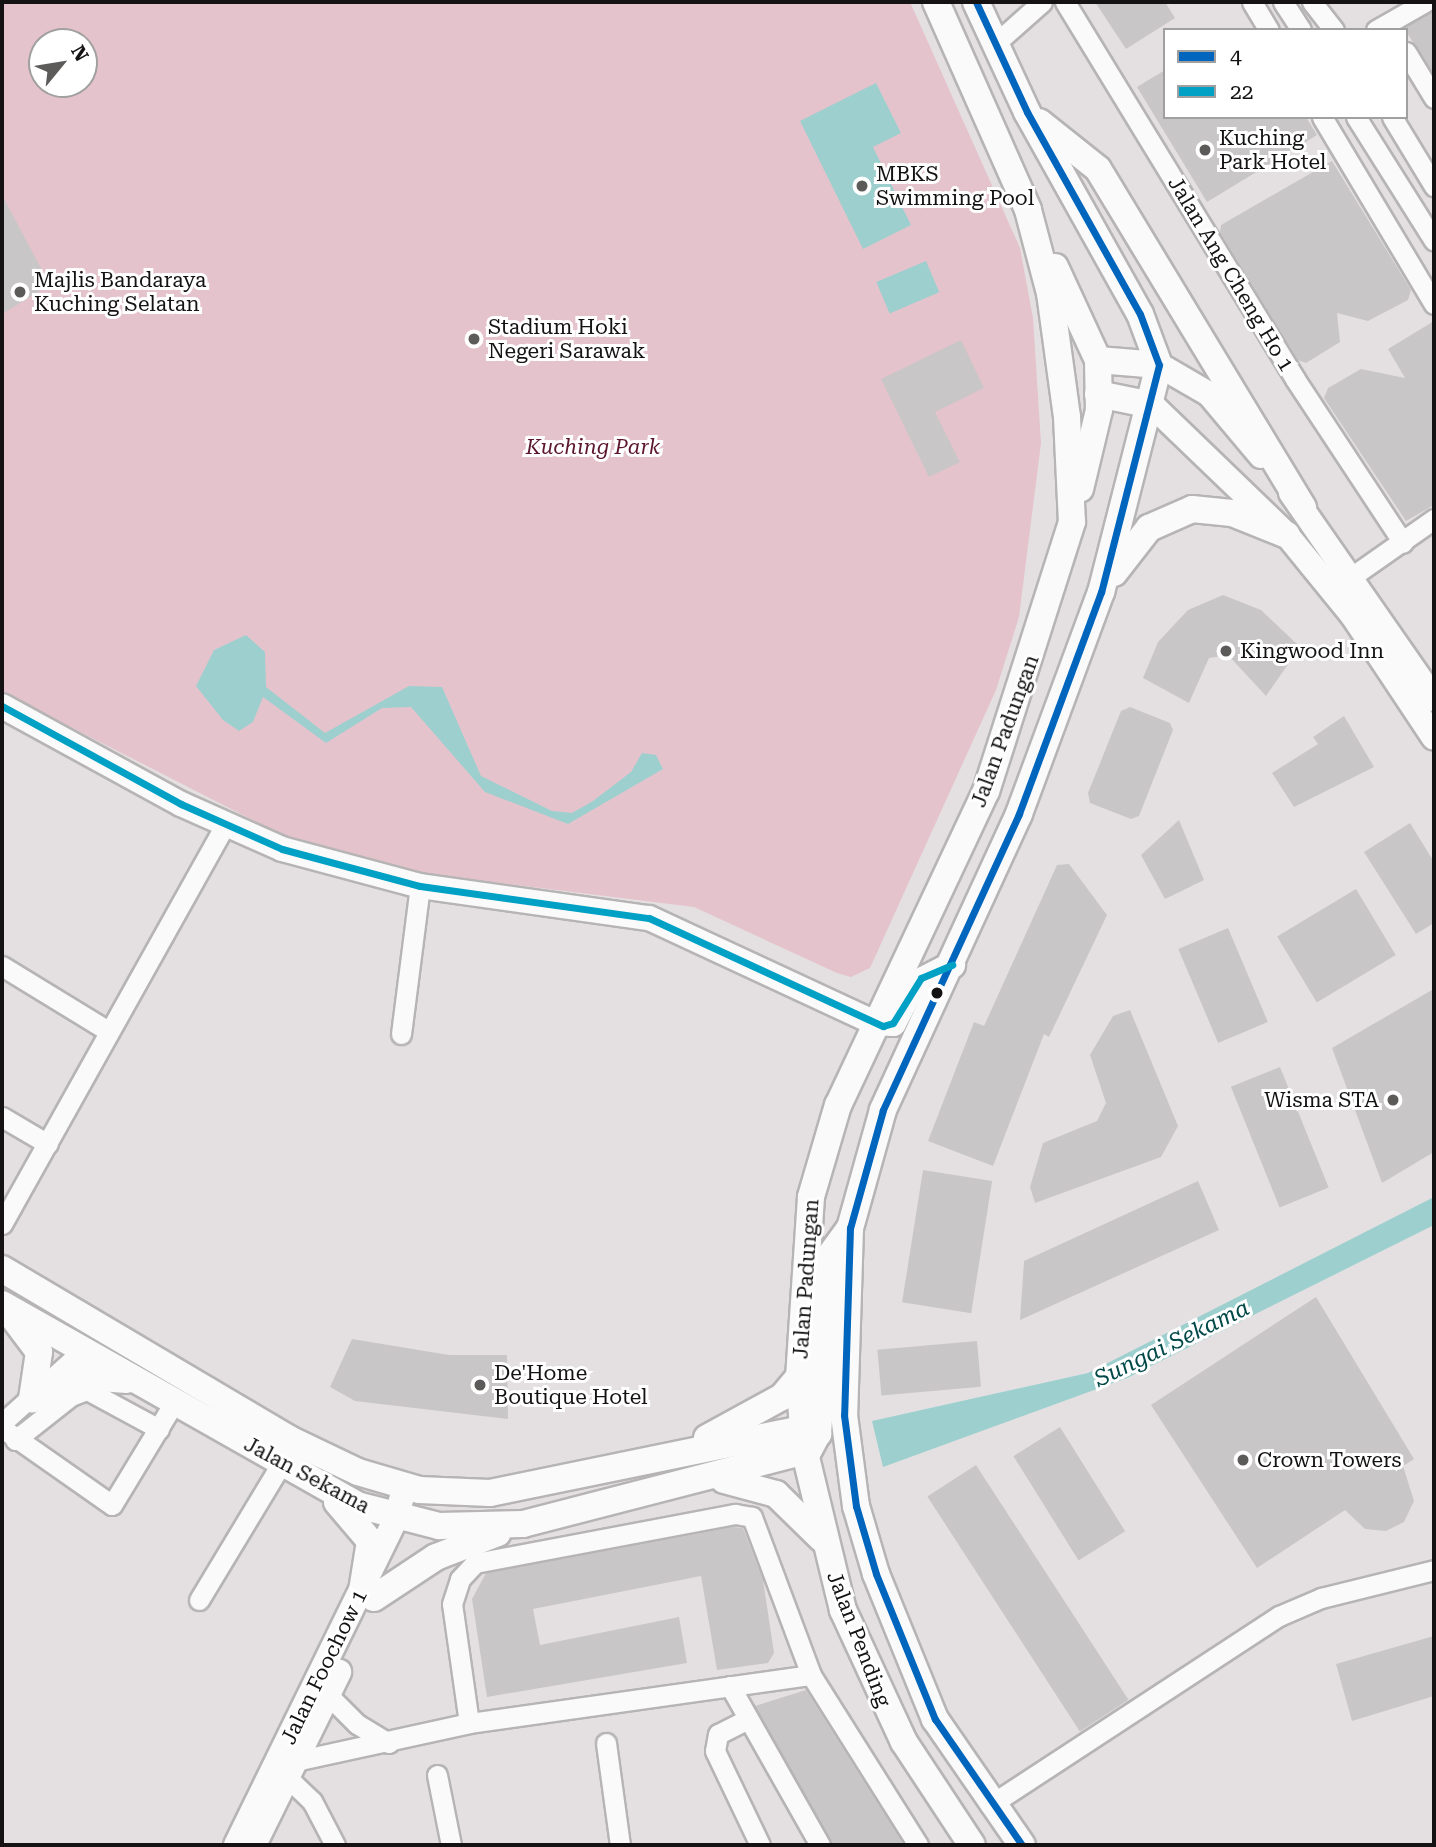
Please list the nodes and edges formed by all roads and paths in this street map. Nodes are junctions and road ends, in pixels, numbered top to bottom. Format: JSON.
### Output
{"nodes":[{"id":1,"x":936,"y":2,"type":"edge"},
{"id":2,"x":976,"y":2,"type":"edge"},
{"id":3,"x":1042,"y":2,"type":"edge"},
{"id":4,"x":1065,"y":2,"type":"edge"},
{"id":5,"x":1252,"y":2,"type":"edge"},
{"id":6,"x":1283,"y":2,"type":"edge"},
{"id":7,"x":1312,"y":2,"type":"edge"},
{"id":8,"x":1425,"y":2,"type":"edge"},
{"id":9,"x":1386,"y":27,"type":"edge"},
{"id":10,"x":1268,"y":28,"type":"edge"},
{"id":11,"x":1300,"y":28,"type":"edge"},
{"id":12,"x":1332,"y":28,"type":"edge"},
{"id":13,"x":997,"y":42,"type":"junction"},
{"id":14,"x":1408,"y":55,"type":"edge"},
{"id":15,"x":1434,"y":98,"type":"edge"},
{"id":16,"x":1027,"y":112,"type":"junction"},
{"id":17,"x":1323,"y":119,"type":"edge"},
{"id":18,"x":1357,"y":119,"type":"edge"},
{"id":19,"x":1393,"y":119,"type":"edge"},
{"id":20,"x":1434,"y":186,"type":"edge"},
{"id":21,"x":1028,"y":210,"type":"junction"},
{"id":22,"x":1434,"y":241,"type":"edge"},
{"id":23,"x":1434,"y":303,"type":"edge"},
{"id":24,"x":1098,"y":360,"type":"junction"},
{"id":25,"x":1159,"y":365,"type":"junction"},
{"id":26,"x":1098,"y":394,"type":"junction"},
{"id":27,"x":1152,"y":405,"type":"junction"},
{"id":28,"x":1303,"y":508,"type":"junction"},
{"id":29,"x":1434,"y":519,"type":"edge"},
{"id":30,"x":1072,"y":522,"type":"junction"},
{"id":31,"x":1287,"y":535,"type":"junction"},
{"id":32,"x":1403,"y":543,"type":"junction"},
{"id":33,"x":1354,"y":575,"type":"junction"},
{"id":34,"x":1101,"y":592,"type":"junction"},
{"id":35,"x":1434,"y":699,"type":"edge"},
{"id":36,"x":2,"y":706,"type":"edge"},
{"id":37,"x":1434,"y":738,"type":"edge"},
{"id":38,"x":225,"y":825,"type":"junction"},
{"id":39,"x":420,"y":886,"type":"junction"},
{"id":40,"x":952,"y":965,"type":"junction"},
{"id":41,"x":2,"y":966,"type":"edge"},
{"id":42,"x":873,"y":1022,"type":"junction"},
{"id":43,"x":105,"y":1029,"type":"junction"},
{"id":44,"x":401,"y":1034,"type":"dead end"},
{"id":45,"x":2,"y":1117,"type":"edge"},
{"id":46,"x":48,"y":1144,"type":"junction"},
{"id":47,"x":2,"y":1224,"type":"edge"},
{"id":48,"x":850,"y":1228,"type":"junction"},
{"id":49,"x":8,"y":1273,"type":"edge"},
{"id":50,"x":2,"y":1306,"type":"edge"},
{"id":51,"x":82,"y":1351,"type":"junction"},
{"id":52,"x":799,"y":1377,"type":"junction"},
{"id":53,"x":141,"y":1382,"type":"junction"},
{"id":54,"x":32,"y":1399,"type":"junction"},
{"id":55,"x":175,"y":1401,"type":"junction"},
{"id":56,"x":2,"y":1423,"type":"edge"},
{"id":57,"x":159,"y":1429,"type":"junction"},
{"id":58,"x":8,"y":1434,"type":"edge"},
{"id":59,"x":808,"y":1439,"type":"junction"},
{"id":60,"x":845,"y":1443,"type":"joint"},
{"id":61,"x":677,"y":1453,"type":"junction"},
{"id":62,"x":281,"y":1464,"type":"junction"},
{"id":63,"x":703,"y":1479,"type":"junction"},
{"id":64,"x":315,"y":1482,"type":"junction"},
{"id":65,"x":412,"y":1488,"type":"junction"},
{"id":66,"x":853,"y":1491,"type":"junction"},
{"id":67,"x":403,"y":1520,"type":"junction"},
{"id":68,"x":523,"y":1524,"type":"junction"},
{"id":69,"x":823,"y":1541,"type":"junction"},
{"id":70,"x":1434,"y":1570,"type":"edge"},
{"id":71,"x":368,"y":1594,"type":"junction"},
{"id":72,"x":199,"y":1600,"type":"dead end"},
{"id":73,"x":811,"y":1675,"type":"junction"},
{"id":74,"x":730,"y":1686,"type":"junction"},
{"id":75,"x":328,"y":1695,"type":"junction"},
{"id":76,"x":746,"y":1720,"type":"junction"},
{"id":77,"x":469,"y":1723,"type":"junction"},
{"id":78,"x":389,"y":1743,"type":"junction"},
{"id":79,"x":606,"y":1743,"type":"dead end"},
{"id":80,"x":295,"y":1771,"type":"junction"},
{"id":81,"x":437,"y":1775,"type":"dead end"},
{"id":82,"x":990,"y":1805,"type":"junction"},
{"id":83,"x":916,"y":1844,"type":"edge"},
{"id":84,"x":236,"y":1845,"type":"edge"},
{"id":85,"x":254,"y":1845,"type":"edge"},
{"id":86,"x":335,"y":1845,"type":"edge"},
{"id":87,"x":450,"y":1845,"type":"edge"},
{"id":88,"x":620,"y":1845,"type":"edge"},
{"id":89,"x":760,"y":1845,"type":"edge"},
{"id":90,"x":820,"y":1845,"type":"edge"},
{"id":91,"x":972,"y":1845,"type":"edge"},
{"id":92,"x":1022,"y":1845,"type":"edge"}],
"edges":[{"from":1,"to":21,"type":"main road","name":"Jalan Padungan"},
{"from":2,"to":13,"type":"main road"},
{"from":3,"to":13,"type":"street"},
{"from":4,"to":32,"type":"street","name":"Jalan Ang Cheng Ho 1"},
{"from":5,"to":10,"type":"street"},
{"from":6,"to":11,"type":"street"},
{"from":7,"to":12,"type":"street"},
{"from":8,"to":9,"type":"street"},
{"from":13,"to":16,"type":"main road"},
{"from":14,"to":15,"type":"street"},
{"from":16,"to":25,"type":"main road"},
{"from":16,"to":28,"type":"main road"},
{"from":17,"to":23,"type":"street"},
{"from":18,"to":22,"type":"street"},
{"from":19,"to":20,"type":"street"},
{"from":21,"to":24,"type":"main road"},
{"from":21,"to":30,"type":"main road","name":"Jalan Padungan"},
{"from":24,"to":25,"type":"main road"},
{"from":24,"to":26,"type":"main road"},
{"from":25,"to":27,"type":"main road","name":"Jalan Padungan"},
{"from":25,"to":28,"type":"street"},
{"from":26,"to":27,"type":"main road"},
{"from":26,"to":30,"type":"main road"},
{"from":27,"to":31,"type":"street"},
{"from":27,"to":34,"type":"main road","name":"Jalan Padungan"},
{"from":28,"to":33,"type":"street"},
{"from":29,"to":32,"type":"street"},
{"from":30,"to":42,"type":"main road","name":"Jalan Padungan"},
{"from":31,"to":34,"type":"main road"},
{"from":31,"to":37,"type":"street"},
{"from":32,"to":33,"type":"street"},
{"from":33,"to":35,"type":"street"},
{"from":34,"to":40,"type":"main road","name":"Jalan Padungan"},
{"from":36,"to":38,"type":"street"},
{"from":38,"to":39,"type":"street"},
{"from":38,"to":43,"type":"street"},
{"from":39,"to":42,"type":"street"},
{"from":39,"to":44,"type":"street"},
{"from":40,"to":42,"type":"main road"},
{"from":40,"to":48,"type":"main road","name":"Jalan Padungan"},
{"from":41,"to":43,"type":"street"},
{"from":42,"to":52,"type":"main road","name":"Jalan Padungan"},
{"from":43,"to":46,"type":"street"},
{"from":45,"to":46,"type":"street"},
{"from":46,"to":47,"type":"street"},
{"from":48,"to":59,"type":"main road"},
{"from":48,"to":60,"type":"main road","name":"Jalan Padungan"},
{"from":49,"to":51,"type":"main road"},
{"from":49,"to":65,"type":"main road","name":"Jalan Sekama"},
{"from":50,"to":51,"type":"main road","name":"Jalan Sekama"},
{"from":50,"to":54,"type":"main road"},
{"from":51,"to":53,"type":"main road","name":"Jalan Sekama"},
{"from":51,"to":54,"type":"street"},
{"from":52,"to":59,"type":"main road","name":"Jalan Padungan"},
{"from":52,"to":61,"type":"main road"},
{"from":53,"to":54,"type":"main road"},
{"from":53,"to":55,"type":"main road","name":"Jalan Sekama"},
{"from":54,"to":56,"type":"street"},
{"from":55,"to":57,"type":"street"},
{"from":55,"to":62,"type":"main road","name":"Jalan Sekama"},
{"from":57,"to":58,"type":"street"},
{"from":57,"to":58,"type":"street"},
{"from":59,"to":61,"type":"main road","name":"Jalan Sekama"},
{"from":59,"to":63,"type":"main road","name":"Jalan Sekama"},
{"from":59,"to":66,"type":"main road"},
{"from":59,"to":69,"type":"main road","name":"Jalan Pending"},
{"from":60,"to":66,"type":"main road","name":"Jalan Pending"},
{"from":61,"to":65,"type":"main road","name":"Jalan Sekama"},
{"from":62,"to":64,"type":"main road","name":"Jalan Sekama"},
{"from":62,"to":72,"type":"street"},
{"from":63,"to":68,"type":"main road","name":"Jalan Sekama"},
{"from":63,"to":69,"type":"main road"},
{"from":64,"to":67,"type":"main road","name":"Jalan Sekama"},
{"from":64,"to":71,"type":"main road"},
{"from":65,"to":67,"type":"street","name":"Jalan Foochow 1"},
{"from":66,"to":82,"type":"main road","name":"Jalan Pending"},
{"from":67,"to":68,"type":"main road","name":"Jalan Sekama"},
{"from":67,"to":71,"type":"street","name":"Jalan Foochow 1"},
{"from":68,"to":71,"type":"main road"},
{"from":69,"to":91,"type":"main road","name":"Jalan Pending"},
{"from":70,"to":82,"type":"street"},
{"from":71,"to":75,"type":"street","name":"Jalan Foochow 1"},
{"from":71,"to":84,"type":"street","name":"Jalan Foochow 1"},
{"from":73,"to":74,"type":"street"},
{"from":73,"to":77,"type":"street"},
{"from":73,"to":83,"type":"street"},
{"from":74,"to":76,"type":"street"},
{"from":74,"to":77,"type":"street"},
{"from":75,"to":78,"type":"street"},
{"from":75,"to":80,"type":"street","name":"Jalan Foochow 1"},
{"from":76,"to":89,"type":"street"},
{"from":76,"to":90,"type":"street"},
{"from":77,"to":78,"type":"street"},
{"from":78,"to":80,"type":"street"},
{"from":79,"to":88,"type":"street"},
{"from":80,"to":85,"type":"street","name":"Jalan Foochow 1"},
{"from":80,"to":86,"type":"street"},
{"from":81,"to":87,"type":"street"},
{"from":82,"to":92,"type":"main road","name":"Jalan Pending"}]}
